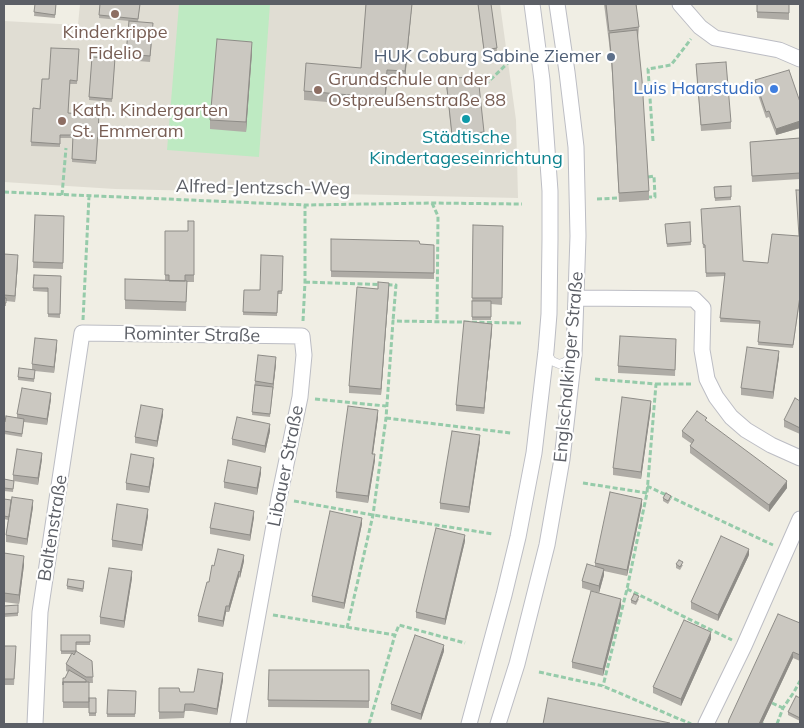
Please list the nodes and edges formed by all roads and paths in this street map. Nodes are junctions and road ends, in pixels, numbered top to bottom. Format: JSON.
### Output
{"nodes":[{"id":1,"x":532,"y":4,"type":"edge"},
{"id":2,"x":557,"y":4,"type":"edge"},
{"id":3,"x":680,"y":4,"type":"edge"},
{"id":4,"x":700,"y":27,"type":"junction"},
{"id":5,"x":515,"y":56,"type":"dead end"},
{"id":6,"x":800,"y":59,"type":"edge"},
{"id":7,"x":485,"y":85,"type":"dead end"},
{"id":8,"x":653,"y":141,"type":"dead end"},
{"id":9,"x":66,"y":148,"type":"dead end"},
{"id":10,"x":648,"y":177,"type":"edge"},
{"id":11,"x":4,"y":192,"type":"edge"},
{"id":12,"x":62,"y":195,"type":"junction"},
{"id":13,"x":89,"y":196,"type":"junction"},
{"id":14,"x":649,"y":197,"type":"edge"},
{"id":15,"x":597,"y":198,"type":"dead end"},
{"id":16,"x":618,"y":198,"type":"edge"},
{"id":17,"x":432,"y":203,"type":"junction"},
{"id":18,"x":522,"y":204,"type":"dead end"},
{"id":19,"x":305,"y":205,"type":"junction"},
{"id":20,"x":305,"y":282,"type":"junction"},
{"id":21,"x":577,"y":298,"type":"junction"},
{"id":22,"x":393,"y":321,"type":"junction"},
{"id":23,"x":437,"y":321,"type":"junction"},
{"id":24,"x":521,"y":323,"type":"dead end"},
{"id":25,"x":82,"y":333,"type":"junction"},
{"id":26,"x":302,"y":336,"type":"junction"},
{"id":27,"x":546,"y":351,"type":"junction"},
{"id":28,"x":574,"y":355,"type":"junction"},
{"id":29,"x":595,"y":379,"type":"dead end"},
{"id":30,"x":707,"y":379,"type":"junction"},
{"id":31,"x":656,"y":384,"type":"junction"},
{"id":32,"x":300,"y":397,"type":"junction"},
{"id":33,"x":386,"y":406,"type":"junction"},
{"id":34,"x":386,"y":418,"type":"junction"},
{"id":35,"x":511,"y":433,"type":"dead end"},
{"id":36,"x":800,"y":458,"type":"edge"},
{"id":37,"x":583,"y":483,"type":"dead end"},
{"id":38,"x":647,"y":486,"type":"junction"},
{"id":39,"x":647,"y":493,"type":"junction"},
{"id":40,"x":279,"y":498,"type":"junction"},
{"id":41,"x":373,"y":515,"type":"junction"},
{"id":42,"x":800,"y":519,"type":"edge"},
{"id":43,"x":493,"y":534,"type":"dead end"},
{"id":44,"x":786,"y":552,"type":"junction"},
{"id":45,"x":626,"y":589,"type":"junction"},
{"id":46,"x":258,"y":613,"type":"junction"},
{"id":47,"x":347,"y":628,"type":"junction"},
{"id":48,"x":395,"y":635,"type":"junction"},
{"id":49,"x":465,"y":643,"type":"dead end"},
{"id":50,"x":744,"y":646,"type":"junction"},
{"id":51,"x":539,"y":672,"type":"dead end"},
{"id":52,"x":800,"y":680,"type":"edge"},
{"id":53,"x":603,"y":686,"type":"junction"},
{"id":54,"x":772,"y":703,"type":"edge"},
{"id":55,"x":783,"y":708,"type":"junction"},
{"id":56,"x":35,"y":724,"type":"edge"},
{"id":57,"x":238,"y":724,"type":"edge"},
{"id":58,"x":369,"y":724,"type":"edge"},
{"id":59,"x":469,"y":724,"type":"edge"},
{"id":60,"x":498,"y":724,"type":"edge"},
{"id":61,"x":692,"y":724,"type":"edge"},
{"id":62,"x":706,"y":724,"type":"edge"},
{"id":63,"x":777,"y":724,"type":"edge"}],
"edges":[{"from":1,"to":27,"type":"street","name":"Englschalkinger Straße"},
{"from":2,"to":21,"type":"street","name":"Englschalkinger Straße"},
{"from":3,"to":4,"type":"street"},
{"from":4,"to":6,"type":"street"},
{"from":4,"to":8,"type":"path"},
{"from":5,"to":7,"type":"path"},
{"from":9,"to":12,"type":"path"},
{"from":10,"to":14,"type":"path"},
{"from":11,"to":12,"type":"path","name":"Alfred-Jentzsch-Weg"},
{"from":12,"to":13,"type":"path","name":"Alfred-Jentzsch-Weg"},
{"from":13,"to":19,"type":"path","name":"Alfred-Jentzsch-Weg"},
{"from":13,"to":25,"type":"path"},
{"from":15,"to":16,"type":"path"},
{"from":17,"to":18,"type":"path","name":"Alfred-Jentzsch-Weg"},
{"from":17,"to":19,"type":"path","name":"Alfred-Jentzsch-Weg"},
{"from":17,"to":23,"type":"path"},
{"from":19,"to":20,"type":"path"},
{"from":20,"to":22,"type":"path"},
{"from":20,"to":26,"type":"path"},
{"from":21,"to":28,"type":"street","name":"Englschalkinger Straße"},
{"from":21,"to":30,"type":"street"},
{"from":22,"to":23,"type":"path"},
{"from":22,"to":33,"type":"path"},
{"from":23,"to":24,"type":"path"},
{"from":25,"to":26,"type":"street","name":"Rominter Straße"},
{"from":25,"to":56,"type":"street","name":"Baltenstraße"},
{"from":26,"to":32,"type":"street","name":"Libauer Straße"},
{"from":27,"to":28,"type":"lane"},
{"from":27,"to":59,"type":"street","name":"Englschalkinger Straße"},
{"from":28,"to":60,"type":"street","name":"Englschalkinger Straße"},
{"from":29,"to":31,"type":"path"},
{"from":30,"to":31,"type":"path"},
{"from":30,"to":36,"type":"street"},
{"from":31,"to":38,"type":"path"},
{"from":32,"to":33,"type":"path"},
{"from":32,"to":40,"type":"street","name":"Libauer Straße"},
{"from":33,"to":34,"type":"path"},
{"from":34,"to":35,"type":"path"},
{"from":34,"to":41,"type":"path"},
{"from":37,"to":39,"type":"path"},
{"from":38,"to":39,"type":"path"},
{"from":38,"to":44,"type":"path"},
{"from":39,"to":45,"type":"path"},
{"from":40,"to":41,"type":"path"},
{"from":40,"to":46,"type":"street","name":"Libauer Straße"},
{"from":41,"to":43,"type":"path"},
{"from":41,"to":47,"type":"path"},
{"from":42,"to":44,"type":"street"},
{"from":44,"to":50,"type":"street"},
{"from":45,"to":50,"type":"path"},
{"from":45,"to":53,"type":"path"},
{"from":46,"to":47,"type":"path"},
{"from":46,"to":57,"type":"street","name":"Libauer Straße"},
{"from":47,"to":48,"type":"path"},
{"from":48,"to":49,"type":"path"},
{"from":48,"to":58,"type":"path"},
{"from":50,"to":62,"type":"street"},
{"from":51,"to":53,"type":"path"},
{"from":52,"to":55,"type":"path"},
{"from":53,"to":61,"type":"path"},
{"from":54,"to":55,"type":"path"},
{"from":55,"to":63,"type":"path"}]}
